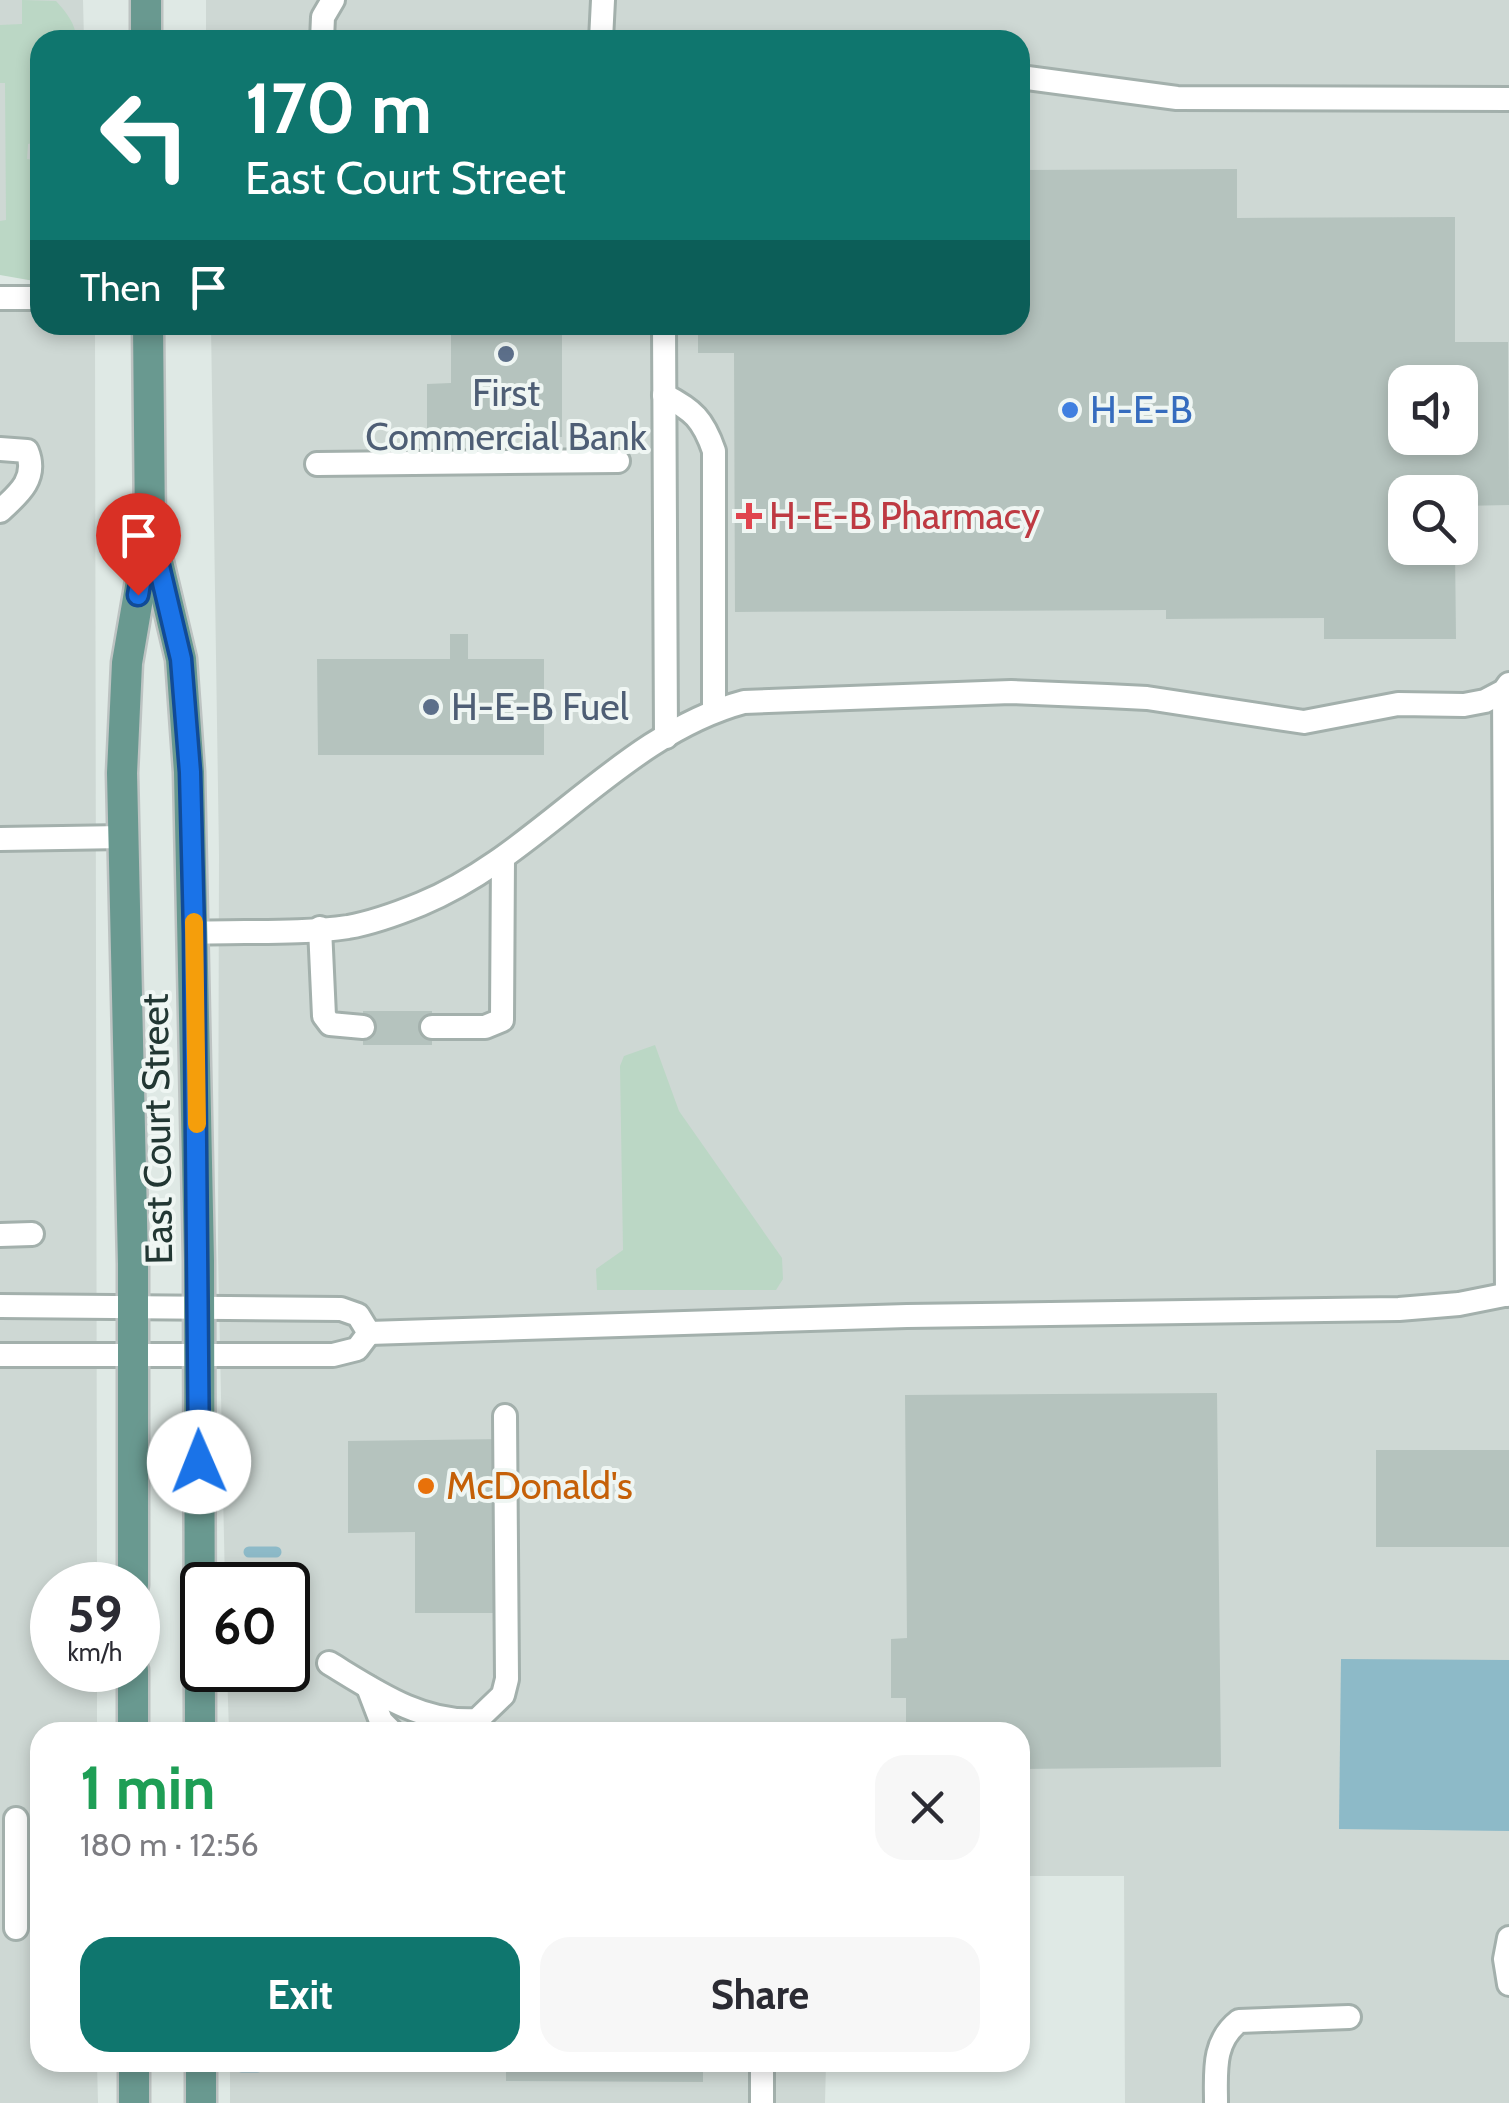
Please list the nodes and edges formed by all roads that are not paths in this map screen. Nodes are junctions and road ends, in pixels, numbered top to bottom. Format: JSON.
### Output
{"nodes":[{"id":1,"x":146,"y":0,"type":"edge"},
{"id":2,"x":332,"y":0,"type":"edge"},
{"id":3,"x":604,"y":0,"type":"edge"},
{"id":4,"x":146,"y":30,"type":"edge"},
{"id":5,"x":323,"y":30,"type":"edge"},
{"id":6,"x":602,"y":30,"type":"edge"},
{"id":7,"x":1030,"y":78,"type":"edge"},
{"id":8,"x":1509,"y":100,"type":"edge"},
{"id":9,"x":0,"y":298,"type":"edge"},
{"id":10,"x":30,"y":298,"type":"edge"},
{"id":11,"x":148,"y":335,"type":"edge"},
{"id":12,"x":664,"y":335,"type":"edge"},
{"id":13,"x":664,"y":395,"type":"junction"},
{"id":14,"x":0,"y":449,"type":"edge"},
{"id":15,"x":618,"y":461,"type":"dead end"},
{"id":16,"x":317,"y":464,"type":"dead end"},
{"id":17,"x":0,"y":512,"type":"edge"},
{"id":18,"x":150,"y":528,"type":"junction"},
{"id":19,"x":1506,"y":688,"type":"edge"},
{"id":20,"x":714,"y":710,"type":"junction"},
{"id":21,"x":666,"y":738,"type":"junction"},
{"id":22,"x":124,"y":837,"type":"junction"},
{"id":23,"x":0,"y":839,"type":"edge"},
{"id":24,"x":504,"y":858,"type":"junction"},
{"id":25,"x":320,"y":928,"type":"junction"},
{"id":26,"x":194,"y":933,"type":"junction"},
{"id":27,"x":432,"y":1026,"type":"dead end"},
{"id":28,"x":363,"y":1027,"type":"dead end"},
{"id":29,"x":0,"y":1234,"type":"edge"},
{"id":30,"x":32,"y":1234,"type":"dead end"},
{"id":31,"x":1508,"y":1294,"type":"edge"},
{"id":32,"x":0,"y":1306,"type":"edge"},
{"id":33,"x":132,"y":1306,"type":"junction"},
{"id":34,"x":198,"y":1306,"type":"junction"},
{"id":35,"x":369,"y":1333,"type":"junction"},
{"id":36,"x":198,"y":1355,"type":"junction"},
{"id":37,"x":0,"y":1356,"type":"edge"},
{"id":38,"x":132,"y":1356,"type":"junction"},
{"id":39,"x":505,"y":1416,"type":"dead end"},
{"id":40,"x":133,"y":1562,"type":"edge"},
{"id":41,"x":329,"y":1664,"type":"dead end"},
{"id":42,"x":368,"y":1687,"type":"junction"},
{"id":43,"x":133,"y":1692,"type":"edge"},
{"id":44,"x":477,"y":1720,"type":"junction"},
{"id":45,"x":133,"y":1722,"type":"edge"},
{"id":46,"x":200,"y":1722,"type":"edge"},
{"id":47,"x":381,"y":1722,"type":"edge"},
{"id":48,"x":474,"y":1722,"type":"edge"},
{"id":49,"x":8,"y":1819,"type":"edge"},
{"id":50,"x":8,"y":1926,"type":"edge"},
{"id":51,"x":1509,"y":1938,"type":"edge"},
{"id":52,"x":1509,"y":1984,"type":"edge"},
{"id":53,"x":1348,"y":2016,"type":"dead end"},
{"id":54,"x":134,"y":2072,"type":"edge"},
{"id":55,"x":201,"y":2072,"type":"edge"},
{"id":56,"x":762,"y":2072,"type":"edge"},
{"id":57,"x":134,"y":2103,"type":"edge"},
{"id":58,"x":201,"y":2103,"type":"edge"},
{"id":59,"x":762,"y":2103,"type":"edge"},
{"id":60,"x":1216,"y":2103,"type":"edge"}],
"edges":[{"from":1,"to":4,"type":"main road"},
{"from":2,"to":5,"type":"lane"},
{"from":3,"to":6,"type":"lane"},
{"from":7,"to":8,"type":"lane"},
{"from":9,"to":10,"type":"lane"},
{"from":11,"to":18,"type":"main road","name":"East Court Street"},
{"from":12,"to":13,"type":"lane"},
{"from":13,"to":20,"type":"lane"},
{"from":13,"to":21,"type":"lane"},
{"from":14,"to":17,"type":"lane"},
{"from":15,"to":16,"type":"lane"},
{"from":18,"to":22,"type":"main road","name":"East Court Street"},
{"from":18,"to":26,"type":"main road","name":"East Court Street"},
{"from":19,"to":20,"type":"lane"},
{"from":19,"to":31,"type":"lane"},
{"from":20,"to":21,"type":"lane"},
{"from":21,"to":24,"type":"lane"},
{"from":22,"to":23,"type":"lane"},
{"from":22,"to":33,"type":"main road","name":"East Court Street"},
{"from":24,"to":25,"type":"lane"},
{"from":24,"to":27,"type":"lane"},
{"from":25,"to":26,"type":"lane"},
{"from":25,"to":28,"type":"lane"},
{"from":26,"to":34,"type":"main road","name":"East Court Street"},
{"from":29,"to":30,"type":"lane"},
{"from":31,"to":35,"type":"lane"},
{"from":32,"to":33,"type":"lane"},
{"from":33,"to":34,"type":"lane"},
{"from":33,"to":38,"type":"main road","name":"East Court Street"},
{"from":34,"to":35,"type":"lane"},
{"from":34,"to":36,"type":"main road","name":"East Court Street"},
{"from":35,"to":36,"type":"lane"},
{"from":36,"to":38,"type":"lane"},
{"from":36,"to":46,"type":"main road","name":"East Court Street"},
{"from":37,"to":38,"type":"lane"},
{"from":38,"to":40,"type":"main road","name":"East Court Street"},
{"from":39,"to":44,"type":"lane"},
{"from":41,"to":42,"type":"lane"},
{"from":42,"to":44,"type":"lane"},
{"from":42,"to":47,"type":"lane"},
{"from":43,"to":45,"type":"main road"},
{"from":44,"to":48,"type":"lane"},
{"from":49,"to":50,"type":"lane"},
{"from":51,"to":52,"type":"lane"},
{"from":53,"to":60,"type":"lane"},
{"from":54,"to":57,"type":"main road"},
{"from":55,"to":58,"type":"main road"},
{"from":56,"to":59,"type":"lane"}]}
